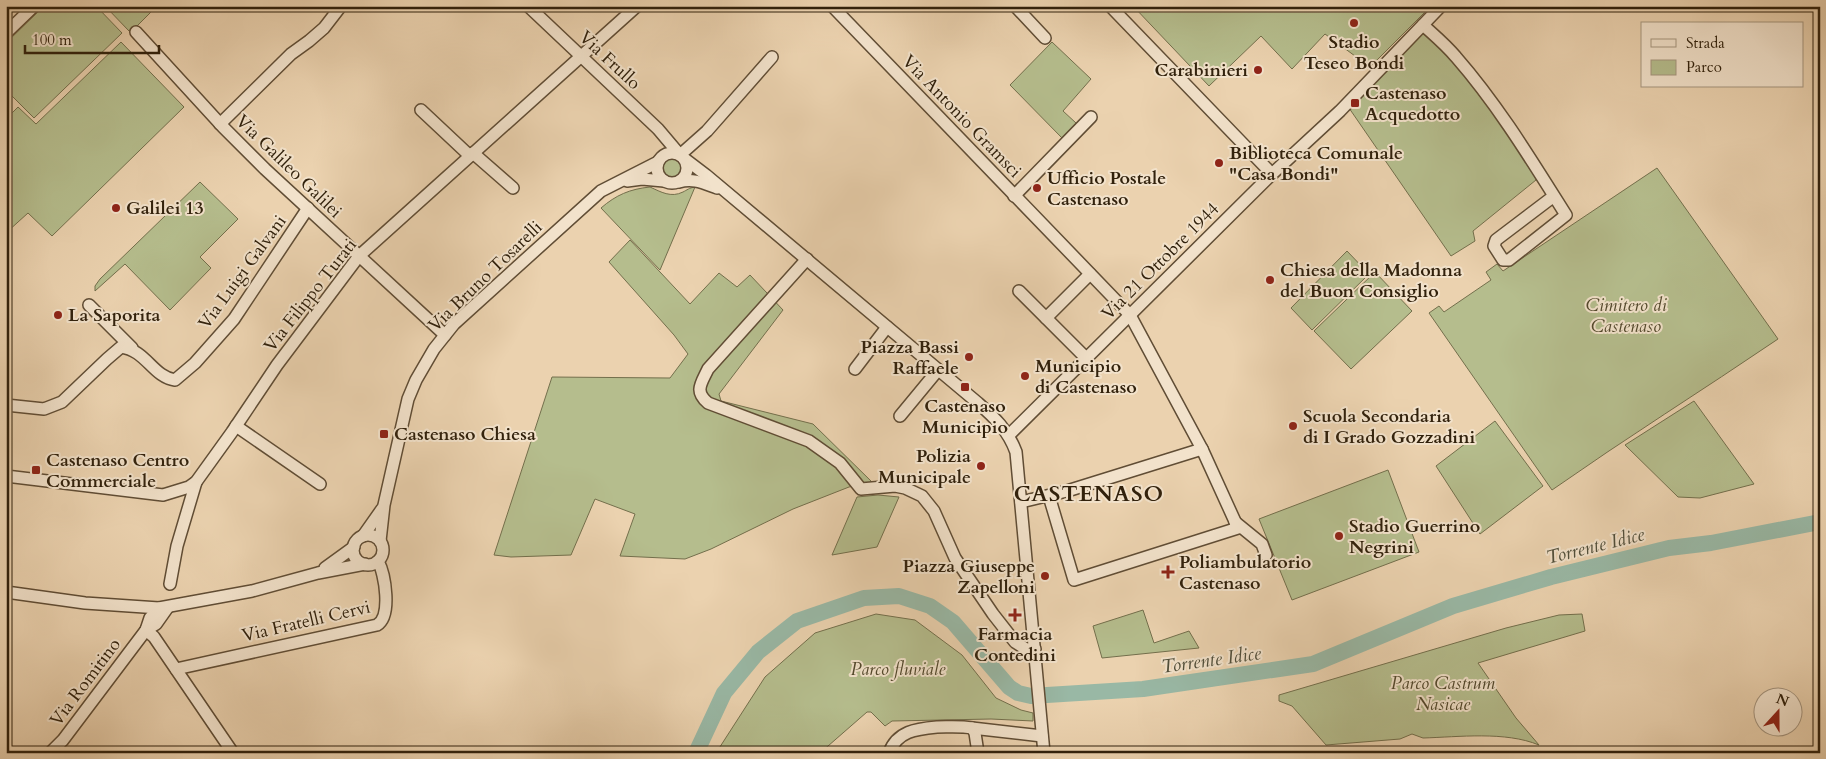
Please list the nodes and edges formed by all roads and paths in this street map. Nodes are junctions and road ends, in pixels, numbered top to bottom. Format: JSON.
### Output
{"nodes":[{"id":1,"x":34,"y":6,"type":"edge"},
{"id":2,"x":341,"y":6,"type":"edge"},
{"id":3,"x":528,"y":6,"type":"edge"},
{"id":4,"x":637,"y":6,"type":"edge"},
{"id":5,"x":832,"y":6,"type":"edge"},
{"id":6,"x":1015,"y":6,"type":"edge"},
{"id":7,"x":1110,"y":6,"type":"edge"},
{"id":8,"x":1441,"y":6,"type":"edge"},
{"id":9,"x":1423,"y":25,"type":"junction"},
{"id":10,"x":136,"y":32,"type":"dead end"},
{"id":11,"x":6,"y":33,"type":"edge"},
{"id":12,"x":1045,"y":38,"type":"dead end"},
{"id":13,"x":581,"y":56,"type":"junction"},
{"id":14,"x":772,"y":57,"type":"dead end"},
{"id":15,"x":421,"y":110,"type":"dead end"},
{"id":16,"x":1090,"y":117,"type":"dead end"},
{"id":17,"x":648,"y":119,"type":"junction"},
{"id":18,"x":220,"y":124,"type":"junction"},
{"id":19,"x":471,"y":155,"type":"junction"},
{"id":20,"x":683,"y":157,"type":"junction"},
{"id":21,"x":660,"y":160,"type":"junction"},
{"id":22,"x":1272,"y":174,"type":"junction"},
{"id":23,"x":664,"y":181,"type":"junction"},
{"id":24,"x":618,"y":182,"type":"junction"},
{"id":25,"x":679,"y":182,"type":"junction"},
{"id":26,"x":513,"y":188,"type":"dead end"},
{"id":27,"x":727,"y":193,"type":"junction"},
{"id":28,"x":1014,"y":196,"type":"junction"},
{"id":29,"x":1554,"y":196,"type":"junction"},
{"id":30,"x":308,"y":208,"type":"junction"},
{"id":31,"x":359,"y":256,"type":"junction"},
{"id":32,"x":807,"y":259,"type":"junction"},
{"id":33,"x":1090,"y":274,"type":"junction"},
{"id":34,"x":1019,"y":291,"type":"dead end"},
{"id":35,"x":89,"y":305,"type":"dead end"},
{"id":36,"x":1130,"y":315,"type":"junction"},
{"id":37,"x":1046,"y":318,"type":"junction"},
{"id":38,"x":887,"y":327,"type":"junction"},
{"id":39,"x":445,"y":334,"type":"junction"},
{"id":40,"x":132,"y":348,"type":"junction"},
{"id":41,"x":1086,"y":358,"type":"junction"},
{"id":42,"x":855,"y":369,"type":"dead end"},
{"id":43,"x":938,"y":370,"type":"junction"},
{"id":44,"x":6,"y":405,"type":"edge"},
{"id":45,"x":900,"y":416,"type":"dead end"},
{"id":46,"x":236,"y":426,"type":"junction"},
{"id":47,"x":1009,"y":435,"type":"junction"},
{"id":48,"x":1202,"y":449,"type":"junction"},
{"id":49,"x":6,"y":476,"type":"edge"},
{"id":50,"x":196,"y":482,"type":"junction"},
{"id":51,"x":320,"y":484,"type":"dead end"},
{"id":52,"x":1049,"y":496,"type":"junction"},
{"id":53,"x":1021,"y":502,"type":"junction"},
{"id":54,"x":384,"y":505,"type":"junction"},
{"id":55,"x":1237,"y":525,"type":"junction"},
{"id":56,"x":363,"y":536,"type":"junction"},
{"id":57,"x":380,"y":541,"type":"junction"},
{"id":58,"x":354,"y":547,"type":"junction"},
{"id":59,"x":1266,"y":555,"type":"dead end"},
{"id":60,"x":378,"y":561,"type":"junction"},
{"id":61,"x":365,"y":564,"type":"junction"},
{"id":62,"x":318,"y":573,"type":"junction"},
{"id":63,"x":170,"y":584,"type":"dead end"},
{"id":64,"x":6,"y":592,"type":"edge"},
{"id":65,"x":132,"y":608,"type":"junction"},
{"id":66,"x":163,"y":608,"type":"junction"},
{"id":67,"x":146,"y":630,"type":"junction"},
{"id":68,"x":1035,"y":644,"type":"junction"},
{"id":69,"x":176,"y":669,"type":"junction"},
{"id":70,"x":972,"y":728,"type":"junction"},
{"id":71,"x":1042,"y":734,"type":"junction"},
{"id":72,"x":50,"y":753,"type":"edge"},
{"id":73,"x":233,"y":753,"type":"edge"},
{"id":74,"x":889,"y":753,"type":"edge"},
{"id":75,"x":978,"y":753,"type":"edge"},
{"id":76,"x":1044,"y":753,"type":"edge"}],
"edges":[{"from":1,"to":11,"type":"street"},
{"from":2,"to":18,"type":"street","name":"Via Galileo Galilei"},
{"from":3,"to":13,"type":"street","name":"Via Frullo"},
{"from":4,"to":13,"type":"street","name":"Via Filippo Turati"},
{"from":5,"to":28,"type":"street","name":"Via Antonio Gramsci"},
{"from":6,"to":12,"type":"street"},
{"from":7,"to":22,"type":"street"},
{"from":8,"to":9,"type":"street","name":"Via 21 Ottobre 1944"},
{"from":9,"to":22,"type":"street","name":"Via 21 Ottobre 1944"},
{"from":9,"to":29,"type":"street"},
{"from":10,"to":18,"type":"street","name":"Via Galileo Galilei"},
{"from":13,"to":17,"type":"street","name":"Via Frullo"},
{"from":13,"to":19,"type":"street","name":"Via Filippo Turati"},
{"from":14,"to":20,"type":"street"},
{"from":15,"to":19,"type":"street"},
{"from":16,"to":28,"type":"street"},
{"from":17,"to":20,"type":"street","name":"Via Frullo"},
{"from":17,"to":21,"type":"street","name":"Via Frullo"},
{"from":18,"to":30,"type":"street","name":"Via Galileo Galilei"},
{"from":19,"to":26,"type":"street"},
{"from":19,"to":31,"type":"street","name":"Via Filippo Turati"},
{"from":20,"to":21,"type":"street"},
{"from":20,"to":25,"type":"street"},
{"from":20,"to":27,"type":"street"},
{"from":21,"to":23,"type":"street"},
{"from":21,"to":24,"type":"street","name":"Via Bruno Tosarelli"},
{"from":22,"to":36,"type":"street","name":"Via 21 Ottobre 1944"},
{"from":23,"to":24,"type":"street","name":"Via Bruno Tosarelli"},
{"from":23,"to":25,"type":"street"},
{"from":24,"to":39,"type":"street","name":"Via Bruno Tosarelli"},
{"from":25,"to":27,"type":"street"},
{"from":27,"to":32,"type":"street"},
{"from":28,"to":33,"type":"street","name":"Via Antonio Gramsci"},
{"from":29,"to":29,"type":"street"},
{"from":30,"to":31,"type":"street","name":"Via Galileo Galilei"},
{"from":30,"to":40,"type":"street","name":"Via Luigi Galvani"},
{"from":31,"to":39,"type":"street","name":"Via Galileo Galilei"},
{"from":31,"to":46,"type":"street","name":"Via Filippo Turati"},
{"from":32,"to":38,"type":"street"},
{"from":32,"to":68,"type":"street"},
{"from":33,"to":36,"type":"street","name":"Via Antonio Gramsci"},
{"from":33,"to":37,"type":"street"},
{"from":34,"to":37,"type":"street"},
{"from":35,"to":40,"type":"street"},
{"from":36,"to":41,"type":"street","name":"Via 21 Ottobre 1944"},
{"from":36,"to":48,"type":"street","name":"Via Antonio Gramsci"},
{"from":37,"to":41,"type":"street"},
{"from":38,"to":42,"type":"street"},
{"from":38,"to":43,"type":"street"},
{"from":39,"to":54,"type":"street","name":"Via Bruno Tosarelli"},
{"from":40,"to":44,"type":"street"},
{"from":41,"to":47,"type":"street","name":"Via 21 Ottobre 1944"},
{"from":43,"to":45,"type":"street"},
{"from":43,"to":47,"type":"street"},
{"from":46,"to":50,"type":"street","name":"Via Filippo Turati"},
{"from":46,"to":51,"type":"street"},
{"from":47,"to":53,"type":"street"},
{"from":48,"to":52,"type":"street"},
{"from":48,"to":55,"type":"street","name":"Via Antonio Gramsci"},
{"from":49,"to":50,"type":"street"},
{"from":50,"to":63,"type":"street","name":"Via Filippo Turati"},
{"from":52,"to":53,"type":"street"},
{"from":52,"to":55,"type":"street"},
{"from":53,"to":68,"type":"street"},
{"from":54,"to":56,"type":"street","name":"Via Bruno Tosarelli"},
{"from":54,"to":57,"type":"street","name":"Via Bruno Tosarelli"},
{"from":55,"to":59,"type":"street"},
{"from":56,"to":57,"type":"street"},
{"from":56,"to":58,"type":"street"},
{"from":57,"to":60,"type":"street"},
{"from":58,"to":61,"type":"street"},
{"from":58,"to":62,"type":"street"},
{"from":60,"to":61,"type":"street"},
{"from":60,"to":69,"type":"street","name":"Via Fratelli Cervi"},
{"from":61,"to":62,"type":"street"},
{"from":62,"to":66,"type":"street"},
{"from":64,"to":65,"type":"street"},
{"from":65,"to":66,"type":"street"},
{"from":65,"to":67,"type":"street"},
{"from":66,"to":67,"type":"street","name":"Via Romitino"},
{"from":67,"to":69,"type":"street"},
{"from":67,"to":72,"type":"street","name":"Via Romitino"},
{"from":68,"to":71,"type":"street"},
{"from":69,"to":73,"type":"street"},
{"from":70,"to":71,"type":"street"},
{"from":70,"to":74,"type":"street"},
{"from":70,"to":75,"type":"street"},
{"from":71,"to":76,"type":"street"}]}
